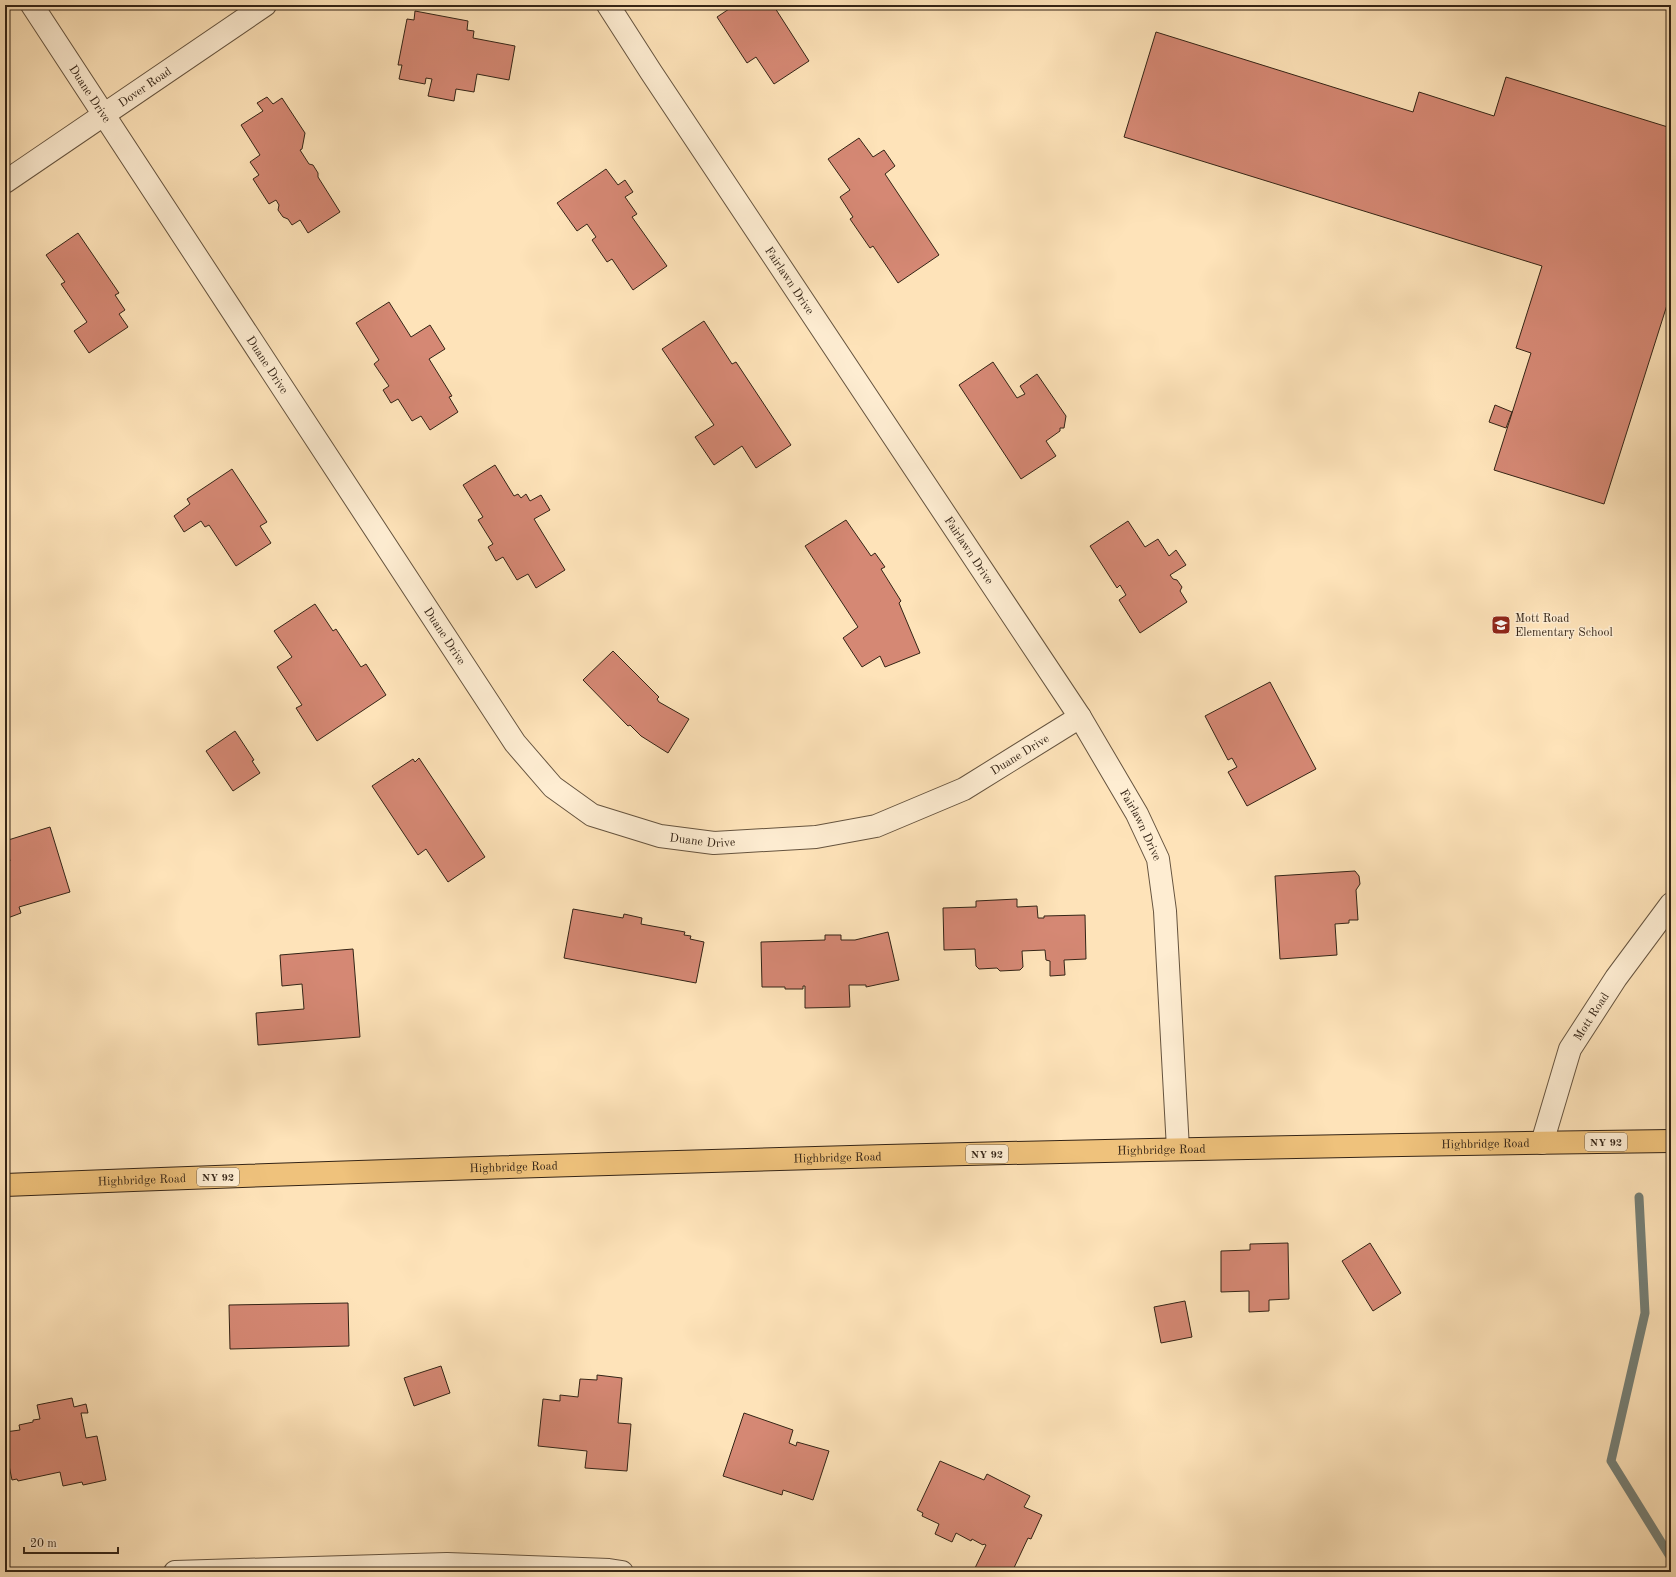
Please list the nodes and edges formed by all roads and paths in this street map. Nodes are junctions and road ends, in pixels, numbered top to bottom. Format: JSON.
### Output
{"nodes":[{"id":1,"x":32,"y":5,"type":"edge"},
{"id":2,"x":265,"y":5,"type":"edge"},
{"id":3,"x":608,"y":5,"type":"edge"},
{"id":4,"x":103,"y":115,"type":"junction"},
{"id":5,"x":5,"y":182,"type":"edge"},
{"id":6,"x":1080,"y":717,"type":"junction"},
{"id":7,"x":1671,"y":904,"type":"edge"},
{"id":8,"x":1671,"y":1142,"type":"edge"},
{"id":9,"x":1542,"y":1143,"type":"junction"},
{"id":10,"x":1178,"y":1149,"type":"junction"},
{"id":11,"x":5,"y":1185,"type":"edge"},
{"id":12,"x":175,"y":1572,"type":"edge"},
{"id":13,"x":622,"y":1572,"type":"edge"}],
"edges":[{"from":1,"to":4,"type":"street","name":"Duane Drive"},
{"from":2,"to":4,"type":"street","name":"Dover Road"},
{"from":3,"to":6,"type":"street","name":"Fairlawn Drive"},
{"from":4,"to":5,"type":"street","name":"Dover Road"},
{"from":4,"to":6,"type":"street","name":"Duane Drive"},
{"from":6,"to":10,"type":"street","name":"Fairlawn Drive"},
{"from":7,"to":9,"type":"street","name":"Mott Road"},
{"from":8,"to":9,"type":"highway","name":"Highbridge Road","number":"NY 92"},
{"from":9,"to":10,"type":"highway","name":"Highbridge Road","number":"NY 92"},
{"from":10,"to":11,"type":"highway","name":"Highbridge Road","number":"NY 92"},
{"from":12,"to":13,"type":"street"}]}
